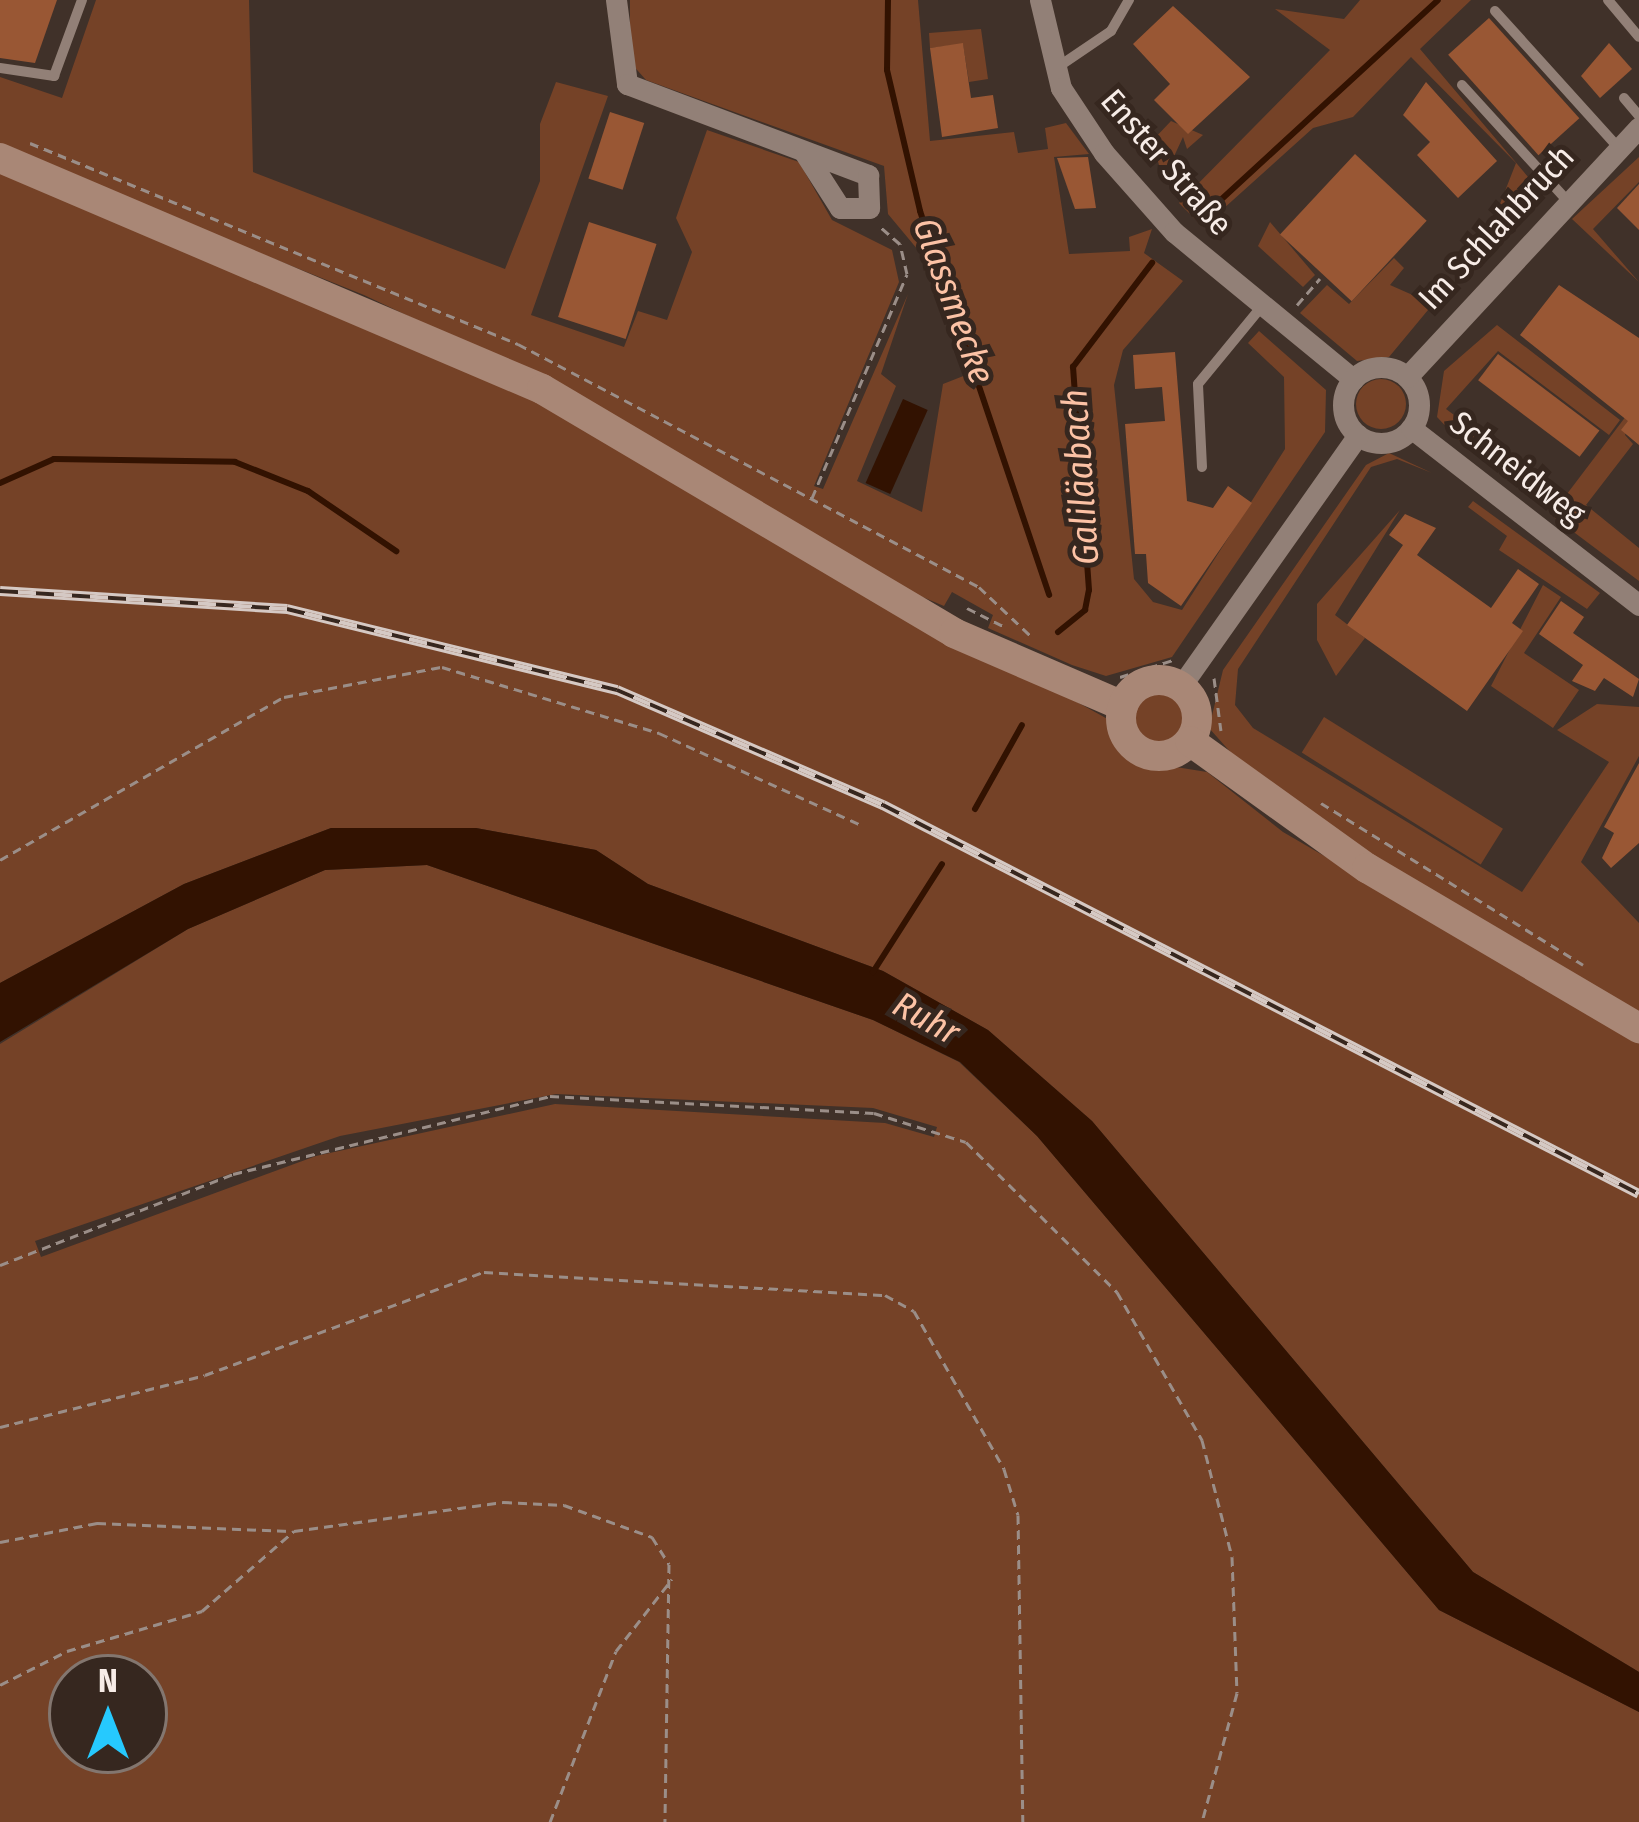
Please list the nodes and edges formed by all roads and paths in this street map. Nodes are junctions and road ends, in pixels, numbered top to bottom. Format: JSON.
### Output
{"nodes":[{"id":1,"x":82,"y":0,"type":"edge"},
{"id":2,"x":616,"y":0,"type":"edge"},
{"id":3,"x":1040,"y":0,"type":"edge"},
{"id":4,"x":1129,"y":0,"type":"edge"},
{"id":5,"x":1608,"y":0,"type":"edge"},
{"id":6,"x":1495,"y":11,"type":"dead end"},
{"id":7,"x":1639,"y":37,"type":"edge"},
{"id":8,"x":0,"y":68,"type":"edge"},
{"id":9,"x":1054,"y":69,"type":"junction"},
{"id":10,"x":1462,"y":86,"type":"dead end"},
{"id":11,"x":1624,"y":98,"type":"dead end"},
{"id":12,"x":1639,"y":116,"type":"edge"},
{"id":13,"x":1639,"y":127,"type":"edge"},
{"id":14,"x":1618,"y":147,"type":"junction"},
{"id":15,"x":10,"y":149,"type":"edge"},
{"id":16,"x":804,"y":152,"type":"junction"},
{"id":17,"x":1565,"y":198,"type":"junction"},
{"id":18,"x":850,"y":213,"type":"junction"},
{"id":19,"x":1320,"y":279,"type":"dead end"},
{"id":20,"x":1307,"y":292,"type":"dead end"},
{"id":21,"x":1262,"y":306,"type":"junction"},
{"id":22,"x":1406,"y":376,"type":"junction"},
{"id":23,"x":1353,"y":379,"type":"junction"},
{"id":24,"x":1411,"y":428,"type":"junction"},
{"id":25,"x":1358,"y":435,"type":"junction"},
{"id":26,"x":1202,"y":467,"type":"dead end"},
{"id":27,"x":1639,"y":605,"type":"edge"},
{"id":28,"x":967,"y":608,"type":"dead end"},
{"id":29,"x":1037,"y":643,"type":"dead end"},
{"id":30,"x":1181,"y":686,"type":"junction"},
{"id":31,"x":1123,"y":706,"type":"junction"},
{"id":32,"x":1190,"y":741,"type":"junction"},
{"id":33,"x":859,"y":824,"type":"dead end"},
{"id":34,"x":0,"y":860,"type":"edge"},
{"id":35,"x":1639,"y":1028,"type":"edge"},
{"id":36,"x":0,"y":1265,"type":"edge"},
{"id":37,"x":0,"y":1427,"type":"edge"},
{"id":38,"x":294,"y":1531,"type":"junction"},
{"id":39,"x":0,"y":1542,"type":"edge"},
{"id":40,"x":672,"y":1579,"type":"junction"},
{"id":41,"x":0,"y":1685,"type":"edge"},
{"id":42,"x":550,"y":1822,"type":"edge"},
{"id":43,"x":665,"y":1822,"type":"edge"},
{"id":44,"x":1022,"y":1822,"type":"edge"},
{"id":45,"x":1202,"y":1822,"type":"edge"}],
"edges":[{"from":1,"to":8,"type":"lane"},
{"from":2,"to":16,"type":"street"},
{"from":3,"to":9,"type":"street","name":"Enster Straße"},
{"from":4,"to":9,"type":"lane"},
{"from":5,"to":7,"type":"lane"},
{"from":6,"to":14,"type":"lane"},
{"from":9,"to":21,"type":"street","name":"Enster Straße"},
{"from":10,"to":17,"type":"lane"},
{"from":11,"to":12,"type":"lane"},
{"from":13,"to":14,"type":"street","name":"Im Schlahbruch"},
{"from":14,"to":17,"type":"street","name":"Im Schlahbruch"},
{"from":15,"to":18,"type":"path"},
{"from":15,"to":31,"type":"main road"},
{"from":16,"to":18,"type":"street"},
{"from":16,"to":18,"type":"street"},
{"from":17,"to":22,"type":"street","name":"Im Schlahbruch"},
{"from":19,"to":20,"type":"path"},
{"from":21,"to":23,"type":"street","name":"Enster Straße"},
{"from":21,"to":26,"type":"lane"},
{"from":22,"to":23,"type":"street"},
{"from":22,"to":24,"type":"street"},
{"from":23,"to":25,"type":"street"},
{"from":24,"to":25,"type":"street"},
{"from":24,"to":27,"type":"street","name":"Schneidweg"},
{"from":25,"to":30,"type":"street"},
{"from":28,"to":29,"type":"path"},
{"from":30,"to":31,"type":"main road"},
{"from":30,"to":32,"type":"main road"},
{"from":31,"to":32,"type":"main road"},
{"from":32,"to":35,"type":"main road"},
{"from":33,"to":34,"type":"path"},
{"from":36,"to":45,"type":"path"},
{"from":37,"to":44,"type":"path"},
{"from":38,"to":39,"type":"path"},
{"from":38,"to":40,"type":"path"},
{"from":38,"to":41,"type":"path"},
{"from":40,"to":42,"type":"path"},
{"from":40,"to":43,"type":"path"}]}
